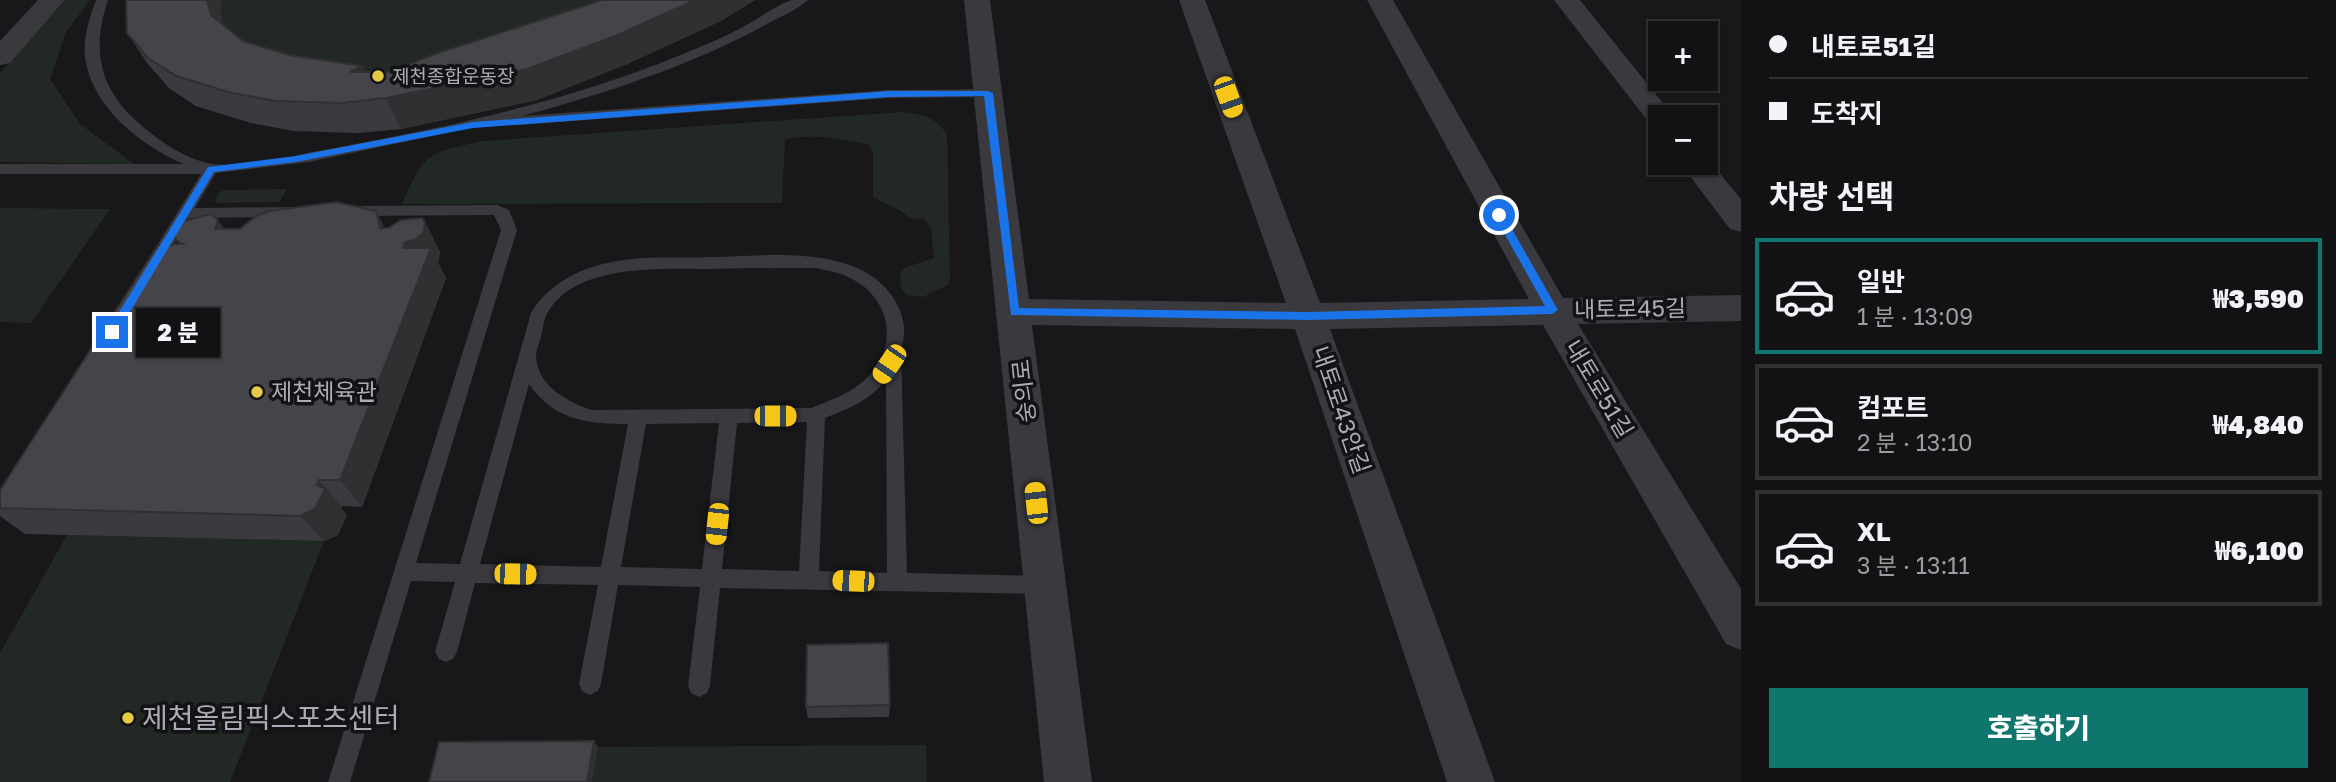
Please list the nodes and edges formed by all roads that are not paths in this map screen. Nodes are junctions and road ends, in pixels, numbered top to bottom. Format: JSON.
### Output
{"nodes":[{"id":1,"x":52,"y":0,"type":"edge"},
{"id":2,"x":102,"y":0,"type":"edge"},
{"id":3,"x":802,"y":0,"type":"edge"},
{"id":4,"x":977,"y":0,"type":"edge"},
{"id":5,"x":1192,"y":0,"type":"edge"},
{"id":6,"x":1380,"y":0,"type":"edge"},
{"id":7,"x":1567,"y":0,"type":"edge"},
{"id":8,"x":0,"y":57,"type":"edge"},
{"id":9,"x":988,"y":93,"type":"junction"},
{"id":10,"x":1650,"y":105,"type":"edge"},
{"id":11,"x":473,"y":125,"type":"junction"},
{"id":12,"x":211,"y":169,"type":"junction"},
{"id":13,"x":0,"y":170,"type":"edge"},
{"id":14,"x":1705,"y":175,"type":"edge"},
{"id":15,"x":334,"y":211,"type":"edge"},
{"id":16,"x":307,"y":212,"type":"edge"},
{"id":17,"x":185,"y":213,"type":"junction"},
{"id":18,"x":1741,"y":221,"type":"edge"},
{"id":19,"x":146,"y":277,"type":"edge"},
{"id":20,"x":1741,"y":308,"type":"edge"},
{"id":21,"x":1552,"y":310,"type":"junction"},
{"id":22,"x":1015,"y":312,"type":"junction"},
{"id":23,"x":1308,"y":316,"type":"junction"},
{"id":24,"x":894,"y":354,"type":"junction"},
{"id":25,"x":527,"y":356,"type":"junction"},
{"id":26,"x":816,"y":414,"type":"junction"},
{"id":27,"x":638,"y":416,"type":"junction"},
{"id":28,"x":729,"y":416,"type":"junction"},
{"id":29,"x":404,"y":572,"type":"junction"},
{"id":30,"x":468,"y":573,"type":"junction"},
{"id":31,"x":610,"y":576,"type":"junction"},
{"id":32,"x":710,"y":578,"type":"junction"},
{"id":33,"x":809,"y":580,"type":"junction"},
{"id":34,"x":897,"y":583,"type":"junction"},
{"id":35,"x":1045,"y":585,"type":"junction"},
{"id":36,"x":1741,"y":629,"type":"edge"},
{"id":37,"x":446,"y":652,"type":"dead end"},
{"id":38,"x":590,"y":684,"type":"dead end"},
{"id":39,"x":699,"y":686,"type":"dead end"},
{"id":40,"x":339,"y":782,"type":"edge"},
{"id":41,"x":1068,"y":782,"type":"edge"},
{"id":42,"x":1471,"y":782,"type":"edge"}],
"edges":[{"from":1,"to":8,"type":"street"},
{"from":2,"to":12,"type":"lane"},
{"from":3,"to":11,"type":"lane"},
{"from":4,"to":9,"type":"street","name":"숭의로"},
{"from":5,"to":23,"type":"street","name":"내토로43안길"},
{"from":6,"to":21,"type":"street","name":"내토로51길"},
{"from":7,"to":10,"type":"street"},
{"from":9,"to":11,"type":"lane"},
{"from":9,"to":22,"type":"street","name":"숭의로"},
{"from":11,"to":12,"type":"lane"},
{"from":12,"to":13,"type":"lane"},
{"from":12,"to":17,"type":"lane"},
{"from":14,"to":18,"type":"street"},
{"from":15,"to":29,"type":"lane"},
{"from":16,"to":17,"type":"lane"},
{"from":17,"to":19,"type":"lane"},
{"from":20,"to":21,"type":"street","name":"내토로45길"},
{"from":21,"to":23,"type":"street","name":"내토로45길"},
{"from":21,"to":36,"type":"street","name":"내토로51길"},
{"from":22,"to":23,"type":"street","name":"내토로45길"},
{"from":22,"to":35,"type":"street","name":"숭의로"},
{"from":23,"to":42,"type":"street","name":"내토로43안길"},
{"from":24,"to":25,"type":"lane"},
{"from":24,"to":26,"type":"lane"},
{"from":24,"to":34,"type":"lane"},
{"from":25,"to":27,"type":"lane"},
{"from":25,"to":30,"type":"lane"},
{"from":26,"to":28,"type":"lane"},
{"from":26,"to":33,"type":"lane"},
{"from":27,"to":28,"type":"lane"},
{"from":27,"to":31,"type":"lane"},
{"from":28,"to":32,"type":"lane"},
{"from":29,"to":30,"type":"lane"},
{"from":29,"to":40,"type":"lane"},
{"from":30,"to":31,"type":"lane"},
{"from":30,"to":37,"type":"lane"},
{"from":31,"to":32,"type":"lane"},
{"from":31,"to":38,"type":"lane"},
{"from":32,"to":33,"type":"lane"},
{"from":32,"to":39,"type":"lane"},
{"from":33,"to":34,"type":"lane"},
{"from":34,"to":35,"type":"lane"},
{"from":35,"to":41,"type":"street","name":"숭의로"}]}
